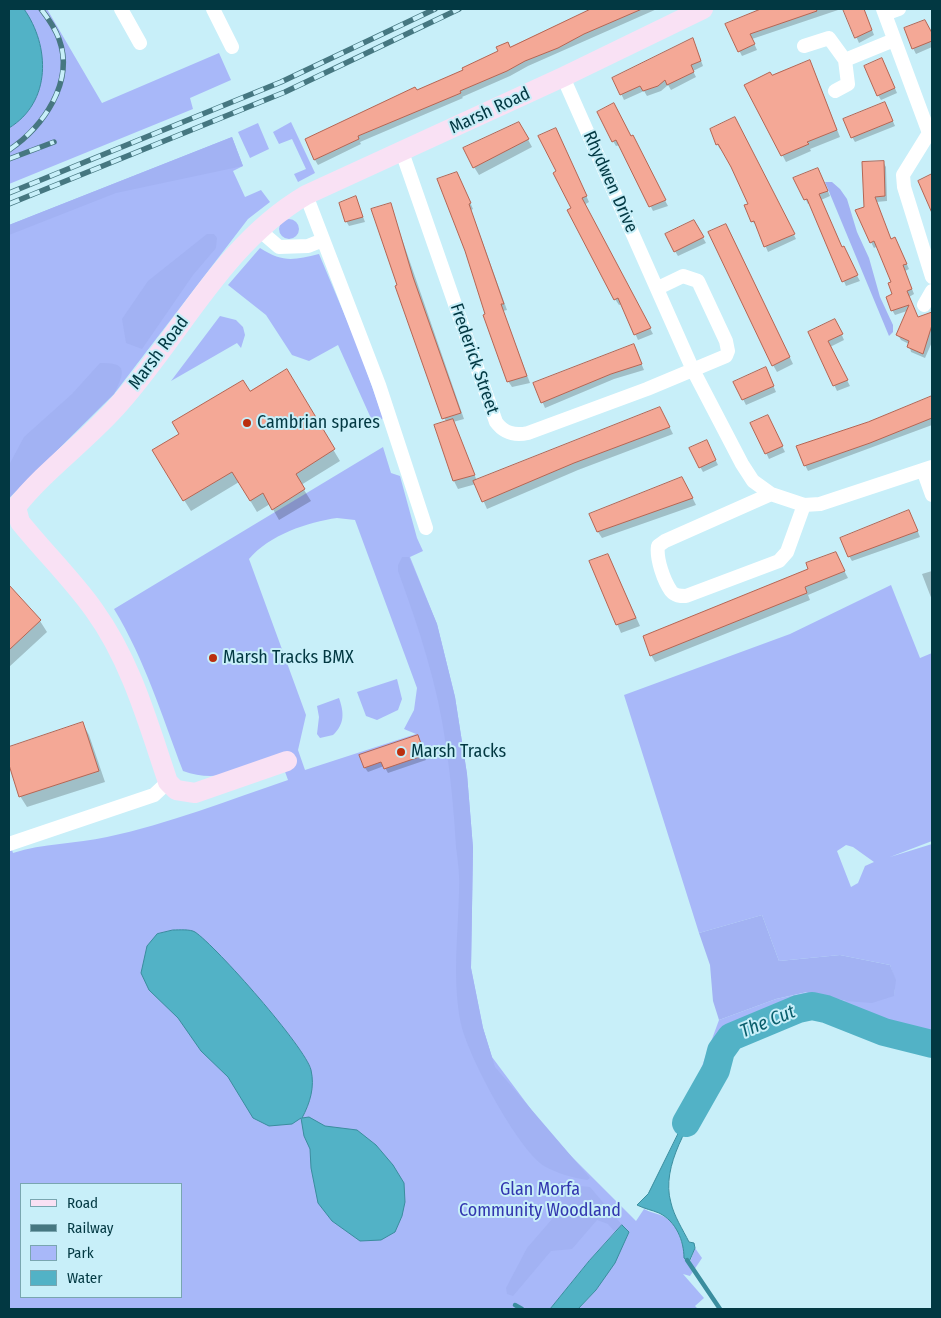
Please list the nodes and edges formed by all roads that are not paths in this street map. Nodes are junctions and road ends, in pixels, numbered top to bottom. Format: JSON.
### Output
{"nodes":[{"id":1,"x":121,"y":9,"type":"edge"},
{"id":2,"x":212,"y":9,"type":"edge"},
{"id":3,"x":704,"y":9,"type":"edge"},
{"id":4,"x":899,"y":9,"type":"edge"},
{"id":5,"x":884,"y":12,"type":"edge"},
{"id":6,"x":894,"y":40,"type":"junction"},
{"id":7,"x":140,"y":43,"type":"dead end"},
{"id":8,"x":804,"y":46,"type":"dead end"},
{"id":9,"x":232,"y":47,"type":"dead end"},
{"id":10,"x":845,"y":60,"type":"junction"},
{"id":11,"x":563,"y":77,"type":"junction"},
{"id":12,"x":836,"y":91,"type":"dead end"},
{"id":13,"x":931,"y":133,"type":"edge"},
{"id":14,"x":402,"y":152,"type":"junction"},
{"id":15,"x":306,"y":195,"type":"junction"},
{"id":16,"x":258,"y":229,"type":"junction"},
{"id":17,"x":323,"y":240,"type":"junction"},
{"id":18,"x":932,"y":278,"type":"edge"},
{"id":19,"x":658,"y":288,"type":"junction"},
{"id":20,"x":932,"y":291,"type":"edge"},
{"id":21,"x":924,"y":305,"type":"dead end"},
{"id":22,"x":693,"y":370,"type":"junction"},
{"id":23,"x":928,"y":468,"type":"edge"},
{"id":24,"x":771,"y":494,"type":"junction"},
{"id":25,"x":932,"y":495,"type":"edge"},
{"id":26,"x":804,"y":506,"type":"junction"},
{"id":27,"x":426,"y":528,"type":"dead end"},
{"id":28,"x":287,"y":761,"type":"dead end"},
{"id":29,"x":168,"y":782,"type":"junction"},
{"id":30,"x":9,"y":844,"type":"edge"}],
"edges":[{"from":1,"to":7,"type":"street"},
{"from":2,"to":9,"type":"street"},
{"from":3,"to":11,"type":"street","name":"Marsh Road"},
{"from":4,"to":5,"type":"street"},
{"from":5,"to":6,"type":"street"},
{"from":6,"to":10,"type":"street"},
{"from":6,"to":13,"type":"street"},
{"from":8,"to":10,"type":"street"},
{"from":10,"to":12,"type":"street"},
{"from":11,"to":14,"type":"street","name":"Marsh Road"},
{"from":11,"to":19,"type":"street","name":"Rhydwen Drive"},
{"from":13,"to":18,"type":"street"},
{"from":14,"to":15,"type":"street","name":"Marsh Road"},
{"from":14,"to":22,"type":"street","name":"Frederick Street"},
{"from":15,"to":16,"type":"street","name":"Marsh Road"},
{"from":15,"to":17,"type":"street"},
{"from":16,"to":17,"type":"street"},
{"from":16,"to":29,"type":"street","name":"Marsh Road"},
{"from":17,"to":27,"type":"street"},
{"from":19,"to":22,"type":"street","name":"Rhydwen Drive"},
{"from":19,"to":22,"type":"street"},
{"from":20,"to":21,"type":"street"},
{"from":22,"to":24,"type":"street","name":"Rhydwen Drive"},
{"from":23,"to":25,"type":"street"},
{"from":23,"to":26,"type":"street"},
{"from":24,"to":26,"type":"street","name":"Rhydwen Drive"},
{"from":24,"to":26,"type":"street"},
{"from":28,"to":29,"type":"street"},
{"from":29,"to":30,"type":"street"}]}
